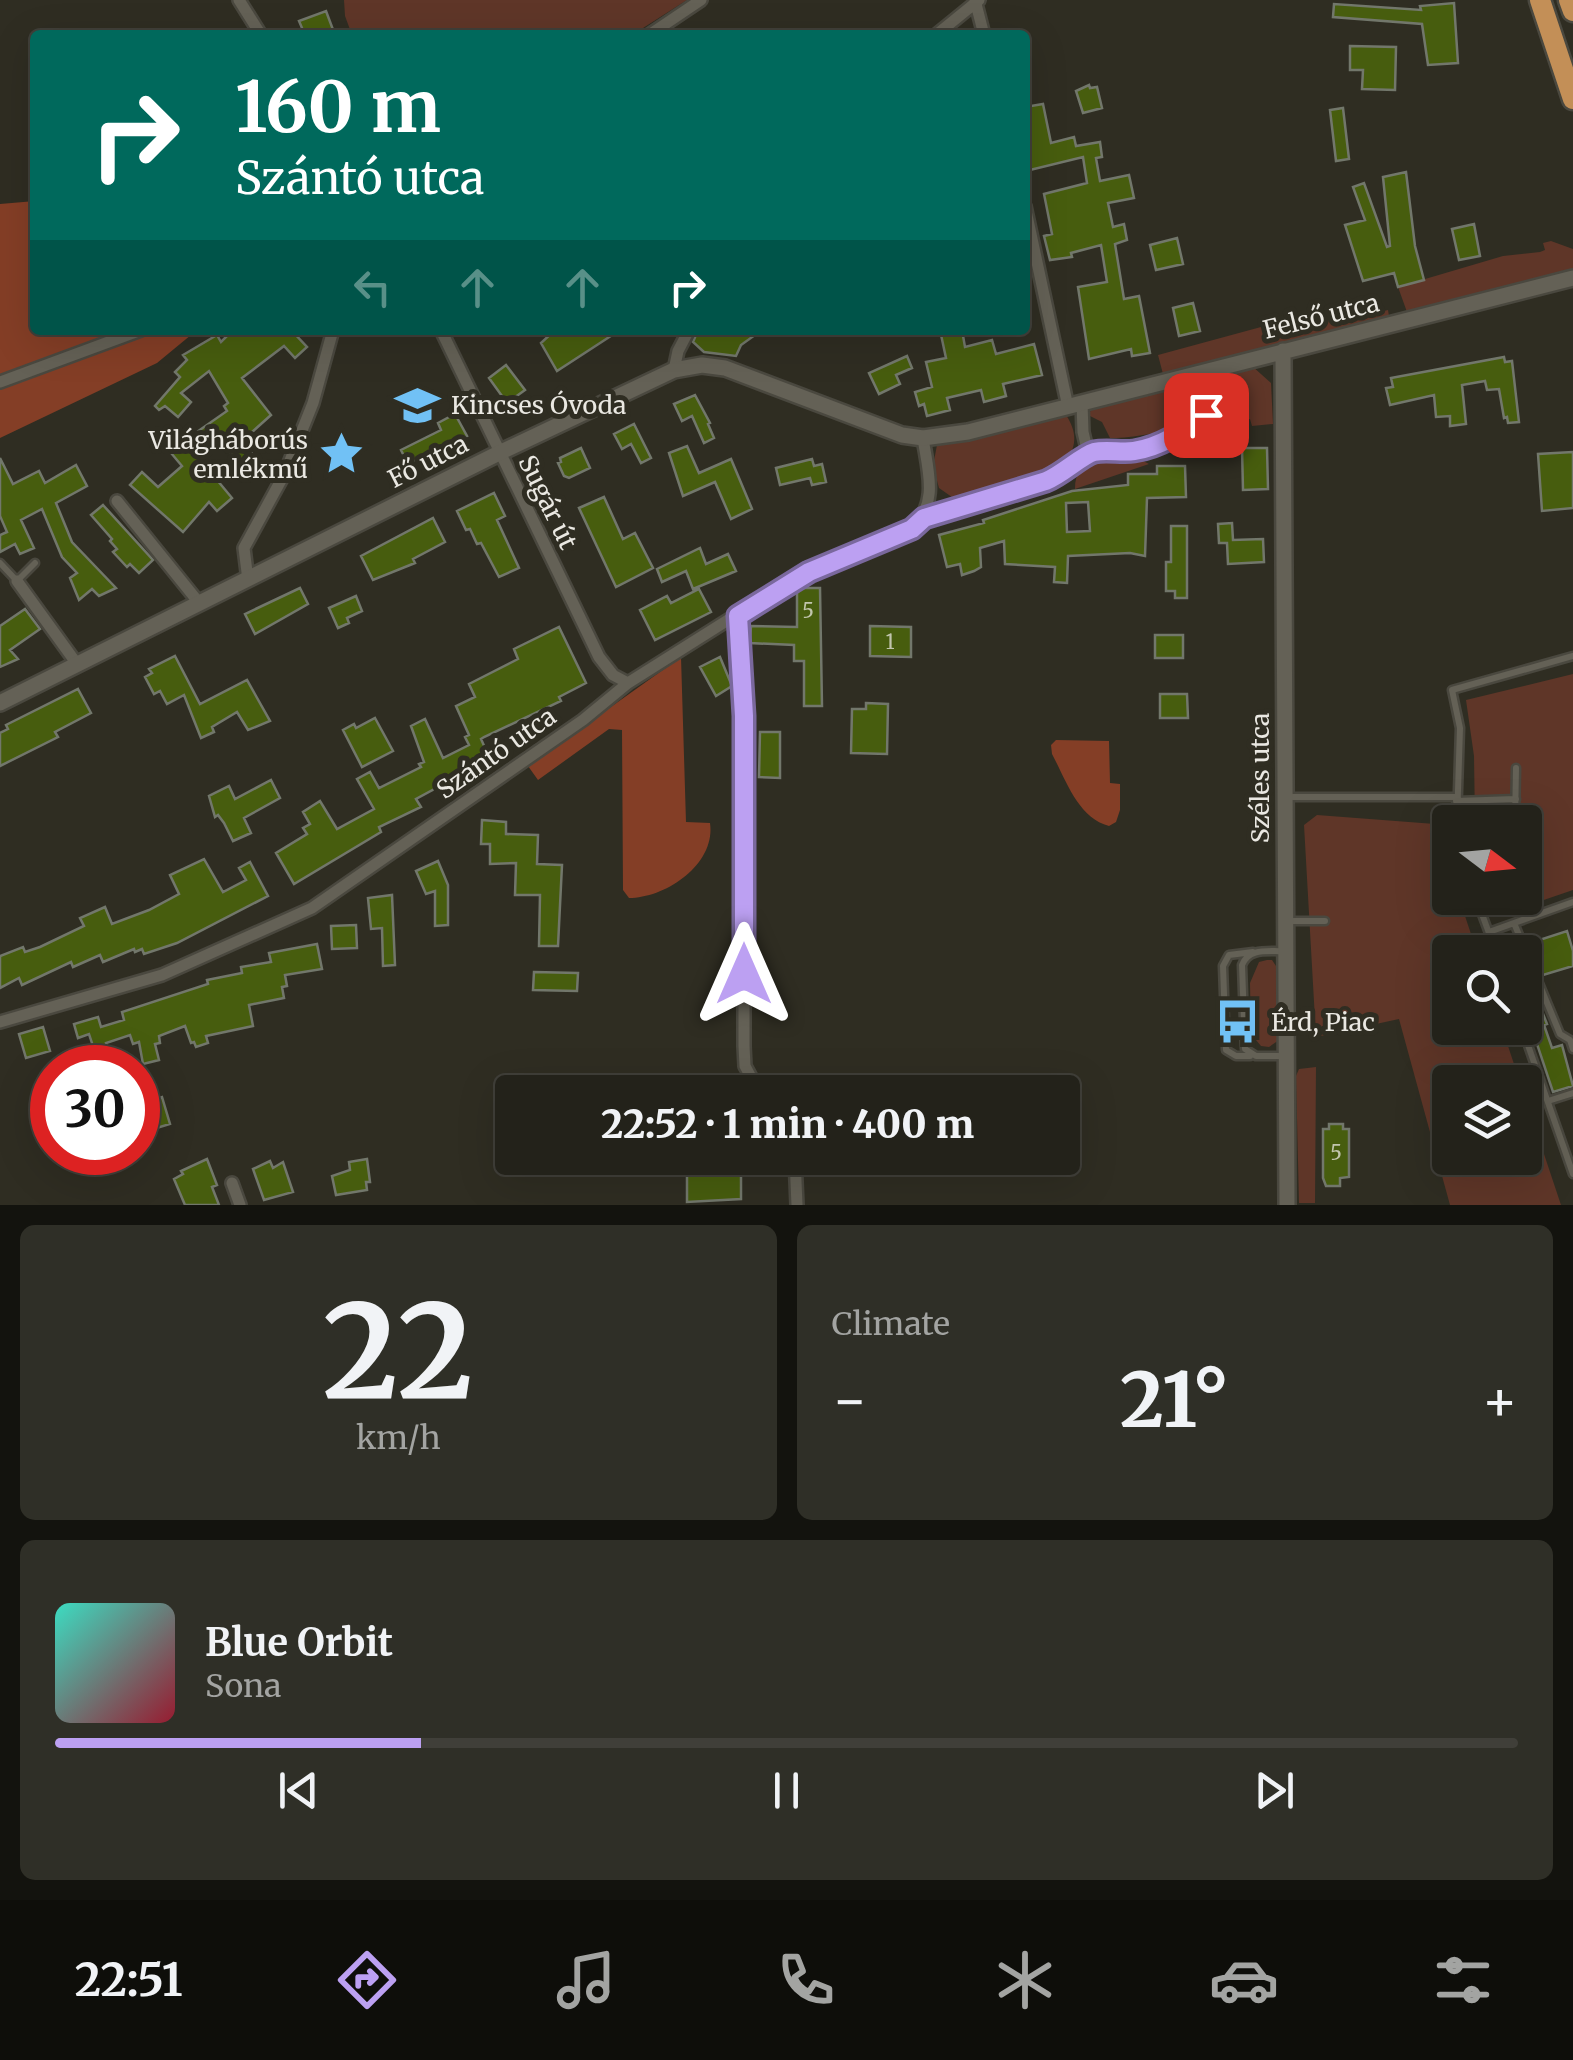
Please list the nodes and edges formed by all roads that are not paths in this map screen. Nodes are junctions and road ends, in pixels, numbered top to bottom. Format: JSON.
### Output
{"nodes":[{"id":1,"x":239,"y":0,"type":"edge"},
{"id":2,"x":701,"y":0,"type":"edge"},
{"id":3,"x":1540,"y":0,"type":"edge"},
{"id":4,"x":1570,"y":0,"type":"edge"},
{"id":5,"x":976,"y":1,"type":"edge"},
{"id":6,"x":1573,"y":11,"type":"edge"},
{"id":7,"x":258,"y":30,"type":"edge"},
{"id":8,"x":656,"y":30,"type":"edge"},
{"id":9,"x":942,"y":30,"type":"edge"},
{"id":10,"x":983,"y":30,"type":"edge"},
{"id":11,"x":1573,"y":99,"type":"edge"},
{"id":12,"x":1030,"y":226,"type":"edge"},
{"id":13,"x":1573,"y":278,"type":"edge"},
{"id":14,"x":128,"y":335,"type":"edge"},
{"id":15,"x":332,"y":335,"type":"edge"},
{"id":16,"x":443,"y":335,"type":"edge"},
{"id":17,"x":686,"y":335,"type":"edge"},
{"id":18,"x":1283,"y":351,"type":"junction"},
{"id":19,"x":674,"y":370,"type":"junction"},
{"id":20,"x":0,"y":382,"type":"edge"},
{"id":21,"x":1229,"y":396,"type":"dead end"},
{"id":22,"x":1075,"y":405,"type":"junction"},
{"id":23,"x":923,"y":438,"type":"junction"},
{"id":24,"x":499,"y":453,"type":"junction"},
{"id":25,"x":1088,"y":453,"type":"junction"},
{"id":26,"x":117,"y":501,"type":"dead end"},
{"id":27,"x":924,"y":518,"type":"junction"},
{"id":28,"x":35,"y":563,"type":"dead end"},
{"id":29,"x":0,"y":564,"type":"edge"},
{"id":30,"x":248,"y":580,"type":"junction"},
{"id":31,"x":16,"y":582,"type":"junction"},
{"id":32,"x":200,"y":604,"type":"junction"},
{"id":33,"x":738,"y":616,"type":"junction"},
{"id":34,"x":1573,"y":656,"type":"edge"},
{"id":35,"x":77,"y":664,"type":"junction"},
{"id":36,"x":628,"y":683,"type":"junction"},
{"id":37,"x":0,"y":704,"type":"edge"},
{"id":38,"x":1516,"y":768,"type":"dead end"},
{"id":39,"x":1285,"y":797,"type":"junction"},
{"id":40,"x":1456,"y":799,"type":"junction"},
{"id":41,"x":1516,"y":799,"type":"junction"},
{"id":42,"x":1456,"y":805,"type":"edge"},
{"id":43,"x":1516,"y":805,"type":"edge"},
{"id":44,"x":1573,"y":902,"type":"edge"},
{"id":45,"x":1482,"y":915,"type":"edge"},
{"id":46,"x":1286,"y":921,"type":"junction"},
{"id":47,"x":1325,"y":921,"type":"dead end"},
{"id":48,"x":1514,"y":924,"type":"junction"},
{"id":49,"x":1488,"y":932,"type":"junction"},
{"id":50,"x":1489,"y":935,"type":"edge"},
{"id":51,"x":1287,"y":951,"type":"junction"},
{"id":52,"x":1254,"y":952,"type":"junction"},
{"id":53,"x":0,"y":1022,"type":"edge"},
{"id":54,"x":1528,"y":1045,"type":"edge"},
{"id":55,"x":1573,"y":1049,"type":"edge"},
{"id":56,"x":1256,"y":1056,"type":"junction"},
{"id":57,"x":1286,"y":1056,"type":"junction"},
{"id":58,"x":750,"y":1075,"type":"edge"},
{"id":59,"x":1573,"y":1093,"type":"edge"},
{"id":60,"x":1548,"y":1101,"type":"junction"},
{"id":61,"x":1573,"y":1174,"type":"edge"},
{"id":62,"x":796,"y":1175,"type":"edge"},
{"id":63,"x":232,"y":1184,"type":"dead end"},
{"id":64,"x":240,"y":1205,"type":"edge"},
{"id":65,"x":797,"y":1205,"type":"edge"},
{"id":66,"x":1287,"y":1205,"type":"edge"}],
"edges":[{"from":1,"to":7,"type":"street"},
{"from":2,"to":8,"type":"street"},
{"from":3,"to":11,"type":"highway"},
{"from":4,"to":6,"type":"highway"},
{"from":5,"to":9,"type":"street"},
{"from":5,"to":10,"type":"street"},
{"from":12,"to":22,"type":"street"},
{"from":13,"to":18,"type":"street","name":"Felső utca"},
{"from":14,"to":20,"type":"street"},
{"from":15,"to":30,"type":"street"},
{"from":16,"to":24,"type":"street","name":"Sugár út"},
{"from":17,"to":19,"type":"street"},
{"from":18,"to":22,"type":"street","name":"Felső utca"},
{"from":18,"to":39,"type":"street","name":"Széles utca"},
{"from":19,"to":23,"type":"street","name":"Fő utca"},
{"from":19,"to":24,"type":"street","name":"Fő utca"},
{"from":21,"to":25,"type":"street"},
{"from":22,"to":23,"type":"street","name":"Fő utca"},
{"from":22,"to":25,"type":"street"},
{"from":23,"to":27,"type":"street"},
{"from":24,"to":30,"type":"street","name":"Fő utca"},
{"from":24,"to":36,"type":"street","name":"Sugár út"},
{"from":25,"to":27,"type":"street"},
{"from":26,"to":32,"type":"street"},
{"from":27,"to":33,"type":"street","name":"Szántó utca"},
{"from":28,"to":31,"type":"lane"},
{"from":29,"to":31,"type":"lane"},
{"from":30,"to":32,"type":"street","name":"Fő utca"},
{"from":31,"to":35,"type":"street"},
{"from":32,"to":35,"type":"street","name":"Fő utca"},
{"from":33,"to":36,"type":"street","name":"Szántó utca"},
{"from":33,"to":58,"type":"street"},
{"from":34,"to":40,"type":"lane"},
{"from":35,"to":37,"type":"street","name":"Fő utca"},
{"from":36,"to":53,"type":"street","name":"Szántó utca"},
{"from":38,"to":41,"type":"lane"},
{"from":39,"to":40,"type":"lane"},
{"from":39,"to":46,"type":"street","name":"Széles utca"},
{"from":40,"to":41,"type":"lane"},
{"from":40,"to":42,"type":"lane"},
{"from":41,"to":43,"type":"lane"},
{"from":44,"to":48,"type":"lane"},
{"from":45,"to":49,"type":"lane"},
{"from":46,"to":47,"type":"lane"},
{"from":46,"to":51,"type":"street","name":"Széles utca"},
{"from":48,"to":49,"type":"lane"},
{"from":48,"to":55,"type":"lane"},
{"from":49,"to":50,"type":"lane"},
{"from":51,"to":52,"type":"lane"},
{"from":51,"to":57,"type":"street","name":"Széles utca"},
{"from":52,"to":56,"type":"lane"},
{"from":52,"to":56,"type":"lane"},
{"from":54,"to":60,"type":"lane"},
{"from":56,"to":57,"type":"lane"},
{"from":57,"to":66,"type":"street","name":"Széles utca"},
{"from":59,"to":60,"type":"lane"},
{"from":60,"to":61,"type":"lane"},
{"from":62,"to":65,"type":"street"},
{"from":63,"to":64,"type":"street"}]}
